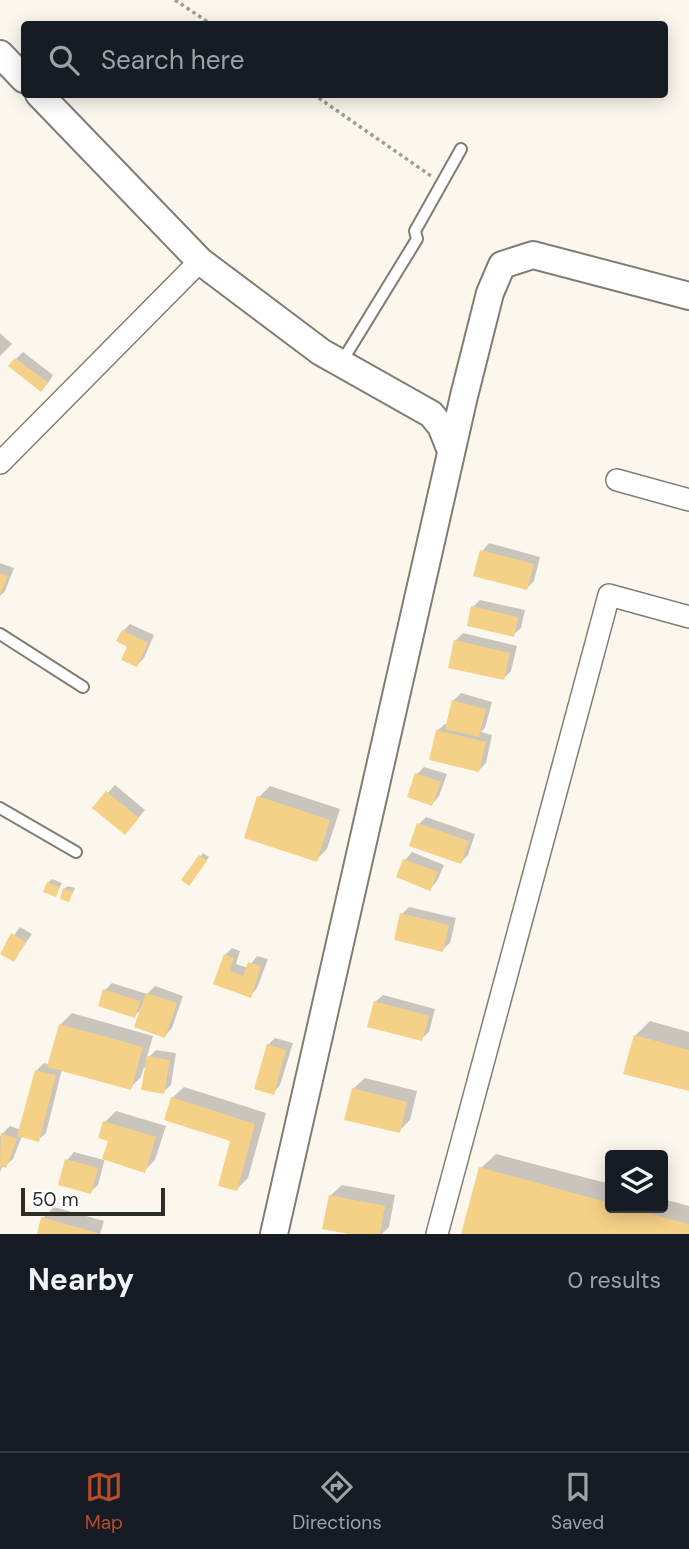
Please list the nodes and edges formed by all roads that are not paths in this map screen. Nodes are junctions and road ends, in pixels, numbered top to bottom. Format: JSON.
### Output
{"nodes":[{"id":1,"x":0,"y":54,"type":"edge"},
{"id":2,"x":21,"y":76,"type":"edge"},
{"id":3,"x":43,"y":98,"type":"edge"},
{"id":4,"x":461,"y":149,"type":"dead end"},
{"id":5,"x":200,"y":261,"type":"junction"},
{"id":6,"x":689,"y":296,"type":"edge"},
{"id":7,"x":341,"y":363,"type":"junction"},
{"id":8,"x":464,"y":396,"type":"junction"},
{"id":9,"x":431,"y":414,"type":"junction"},
{"id":10,"x":452,"y":451,"type":"junction"},
{"id":11,"x":0,"y":463,"type":"edge"},
{"id":12,"x":617,"y":480,"type":"dead end"},
{"id":13,"x":689,"y":500,"type":"edge"},
{"id":14,"x":689,"y":617,"type":"edge"},
{"id":15,"x":0,"y":634,"type":"edge"},
{"id":16,"x":83,"y":687,"type":"dead end"},
{"id":17,"x":0,"y":808,"type":"edge"},
{"id":18,"x":76,"y":852,"type":"dead end"},
{"id":19,"x":274,"y":1234,"type":"edge"},
{"id":20,"x":437,"y":1234,"type":"edge"}],
"edges":[{"from":1,"to":2,"type":"street"},
{"from":3,"to":5,"type":"street"},
{"from":4,"to":7,"type":"lane"},
{"from":5,"to":7,"type":"street"},
{"from":5,"to":11,"type":"street"},
{"from":6,"to":8,"type":"street"},
{"from":7,"to":9,"type":"street"},
{"from":8,"to":9,"type":"street"},
{"from":8,"to":10,"type":"street"},
{"from":9,"to":10,"type":"street"},
{"from":10,"to":19,"type":"street"},
{"from":12,"to":13,"type":"street"},
{"from":14,"to":20,"type":"street"},
{"from":15,"to":16,"type":"lane"},
{"from":17,"to":18,"type":"lane"}]}
